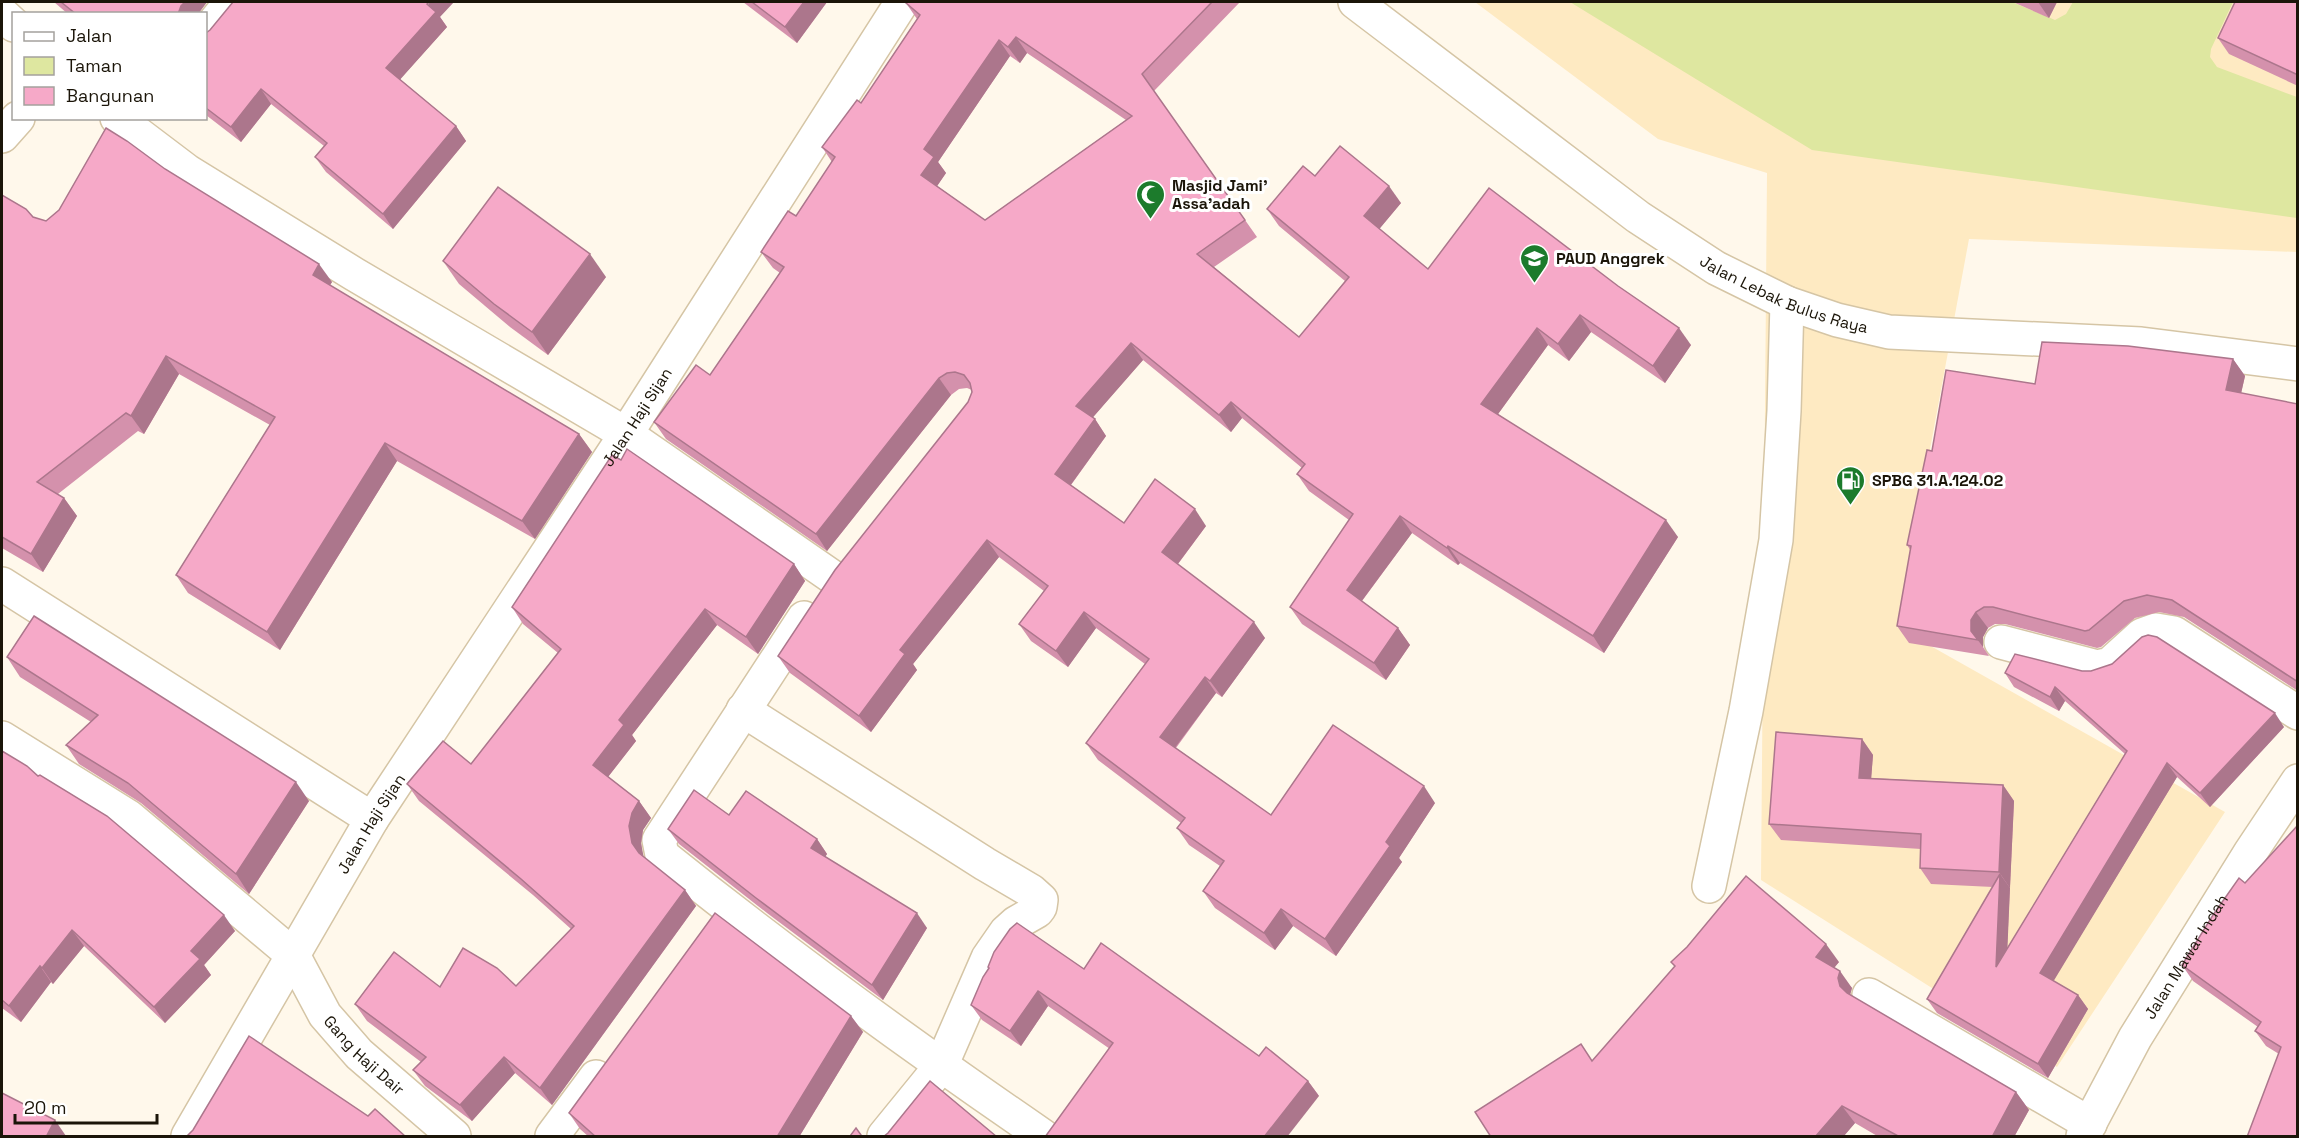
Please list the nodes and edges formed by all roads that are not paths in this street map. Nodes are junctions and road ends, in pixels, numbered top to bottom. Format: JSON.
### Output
{"nodes":[{"id":1,"x":231,"y":2,"type":"edge"},
{"id":2,"x":902,"y":2,"type":"edge"},
{"id":3,"x":1355,"y":2,"type":"edge"},
{"id":4,"x":207,"y":32,"type":"edge"},
{"id":5,"x":16,"y":120,"type":"edge"},
{"id":6,"x":122,"y":125,"type":"edge"},
{"id":7,"x":2,"y":136,"type":"edge"},
{"id":8,"x":1787,"y":303,"type":"junction"},
{"id":9,"x":2298,"y":364,"type":"edge"},
{"id":10,"x":626,"y":434,"type":"junction"},
{"id":11,"x":2,"y":584,"type":"edge"},
{"id":12,"x":2001,"y":642,"type":"dead end"},
{"id":13,"x":743,"y":710,"type":"junction"},
{"id":14,"x":2298,"y":713,"type":"edge"},
{"id":15,"x":2,"y":738,"type":"edge"},
{"id":16,"x":2298,"y":782,"type":"edge"},
{"id":17,"x":372,"y":819,"type":"junction"},
{"id":18,"x":1709,"y":886,"type":"dead end"},
{"id":19,"x":722,"y":903,"type":"junction"},
{"id":20,"x":702,"y":931,"type":"edge"},
{"id":21,"x":293,"y":955,"type":"junction"},
{"id":22,"x":1869,"y":995,"type":"dead end"},
{"id":23,"x":613,"y":1052,"type":"edge"},
{"id":24,"x":941,"y":1066,"type":"junction"},
{"id":25,"x":2087,"y":1130,"type":"edge"},
{"id":26,"x":188,"y":1137,"type":"edge"},
{"id":27,"x":454,"y":1137,"type":"edge"},
{"id":28,"x":552,"y":1137,"type":"edge"},
{"id":29,"x":884,"y":1137,"type":"edge"},
{"id":30,"x":1043,"y":1137,"type":"edge"}],
"edges":[{"from":1,"to":4,"type":"street"},
{"from":2,"to":10,"type":"street","name":"Jalan Haji Sijan"},
{"from":3,"to":8,"type":"street","name":"Jalan Lebak Bulus Raya"},
{"from":5,"to":7,"type":"street"},
{"from":6,"to":10,"type":"street"},
{"from":8,"to":9,"type":"street","name":"Jalan Lebak Bulus Raya"},
{"from":8,"to":18,"type":"street"},
{"from":10,"to":13,"type":"street"},
{"from":10,"to":17,"type":"street","name":"Jalan Haji Sijan"},
{"from":11,"to":17,"type":"street"},
{"from":12,"to":14,"type":"street"},
{"from":13,"to":19,"type":"street"},
{"from":13,"to":24,"type":"street"},
{"from":15,"to":21,"type":"street"},
{"from":16,"to":25,"type":"street","name":"Jalan Mawar Indah"},
{"from":17,"to":21,"type":"street","name":"Jalan Haji Sijan"},
{"from":19,"to":20,"type":"street"},
{"from":19,"to":24,"type":"street"},
{"from":21,"to":26,"type":"street","name":"Jalan Haji Sijan"},
{"from":21,"to":27,"type":"street","name":"Gang Haji Dair"},
{"from":22,"to":25,"type":"street"},
{"from":23,"to":28,"type":"street"},
{"from":24,"to":29,"type":"street"},
{"from":24,"to":30,"type":"street"}]}
